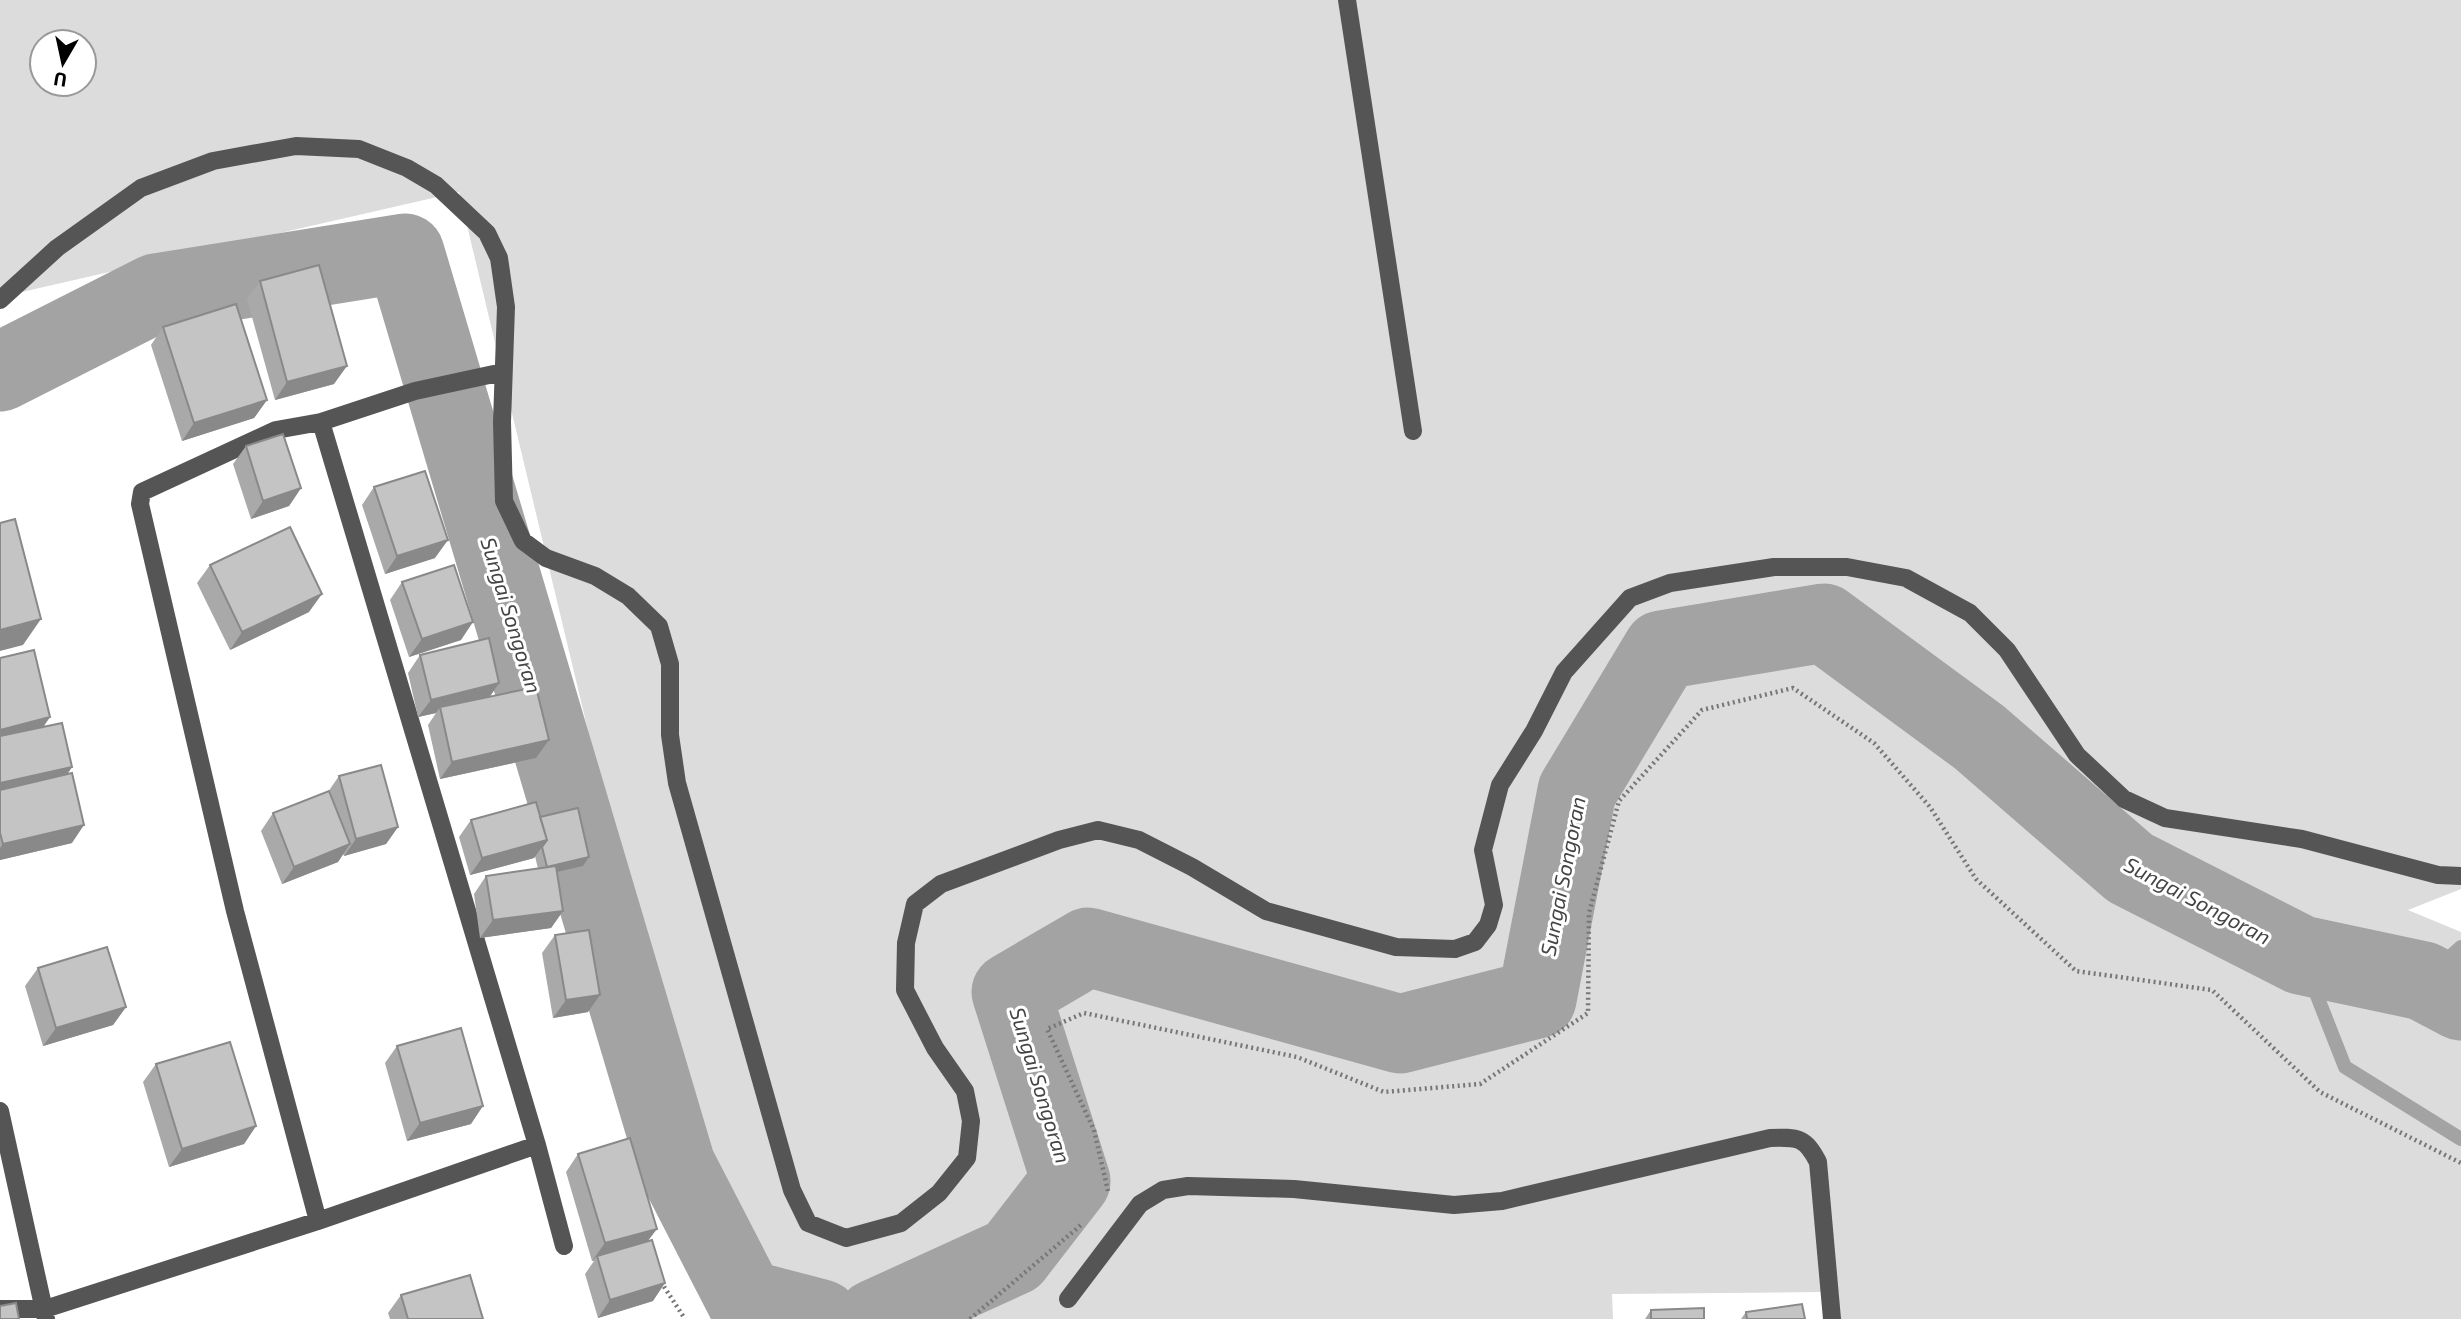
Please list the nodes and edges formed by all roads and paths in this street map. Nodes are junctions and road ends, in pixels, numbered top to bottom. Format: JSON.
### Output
{"nodes":[{"id":1,"x":1347,"y":0,"type":"edge"},
{"id":2,"x":0,"y":300,"type":"edge"},
{"id":3,"x":503,"y":372,"type":"junction"},
{"id":4,"x":321,"y":422,"type":"junction"},
{"id":5,"x":1413,"y":431,"type":"dead end"},
{"id":6,"x":2461,"y":876,"type":"edge"},
{"id":7,"x":0,"y":1111,"type":"edge"},
{"id":8,"x":537,"y":1145,"type":"junction"},
{"id":9,"x":2461,"y":1163,"type":"edge"},
{"id":10,"x":1110,"y":1200,"type":"dead end"},
{"id":11,"x":1089,"y":1218,"type":"dead end"},
{"id":12,"x":318,"y":1221,"type":"junction"},
{"id":13,"x":564,"y":1246,"type":"dead end"},
{"id":14,"x":657,"y":1275,"type":"edge"},
{"id":15,"x":1068,"y":1298,"type":"dead end"},
{"id":16,"x":0,"y":1310,"type":"edge"},
{"id":17,"x":45,"y":1314,"type":"edge"},
{"id":18,"x":685,"y":1319,"type":"edge"},
{"id":19,"x":970,"y":1319,"type":"edge"},
{"id":20,"x":1832,"y":1319,"type":"edge"}],
"edges":[{"from":1,"to":5,"type":"street"},
{"from":2,"to":3,"type":"street"},
{"from":3,"to":4,"type":"street"},
{"from":3,"to":6,"type":"street"},
{"from":4,"to":8,"type":"street"},
{"from":4,"to":12,"type":"street"},
{"from":7,"to":17,"type":"street"},
{"from":8,"to":12,"type":"street"},
{"from":8,"to":13,"type":"street"},
{"from":9,"to":10,"type":"path"},
{"from":11,"to":19,"type":"path"},
{"from":12,"to":17,"type":"street"},
{"from":14,"to":18,"type":"path"},
{"from":15,"to":20,"type":"street"},
{"from":16,"to":17,"type":"street"}]}
